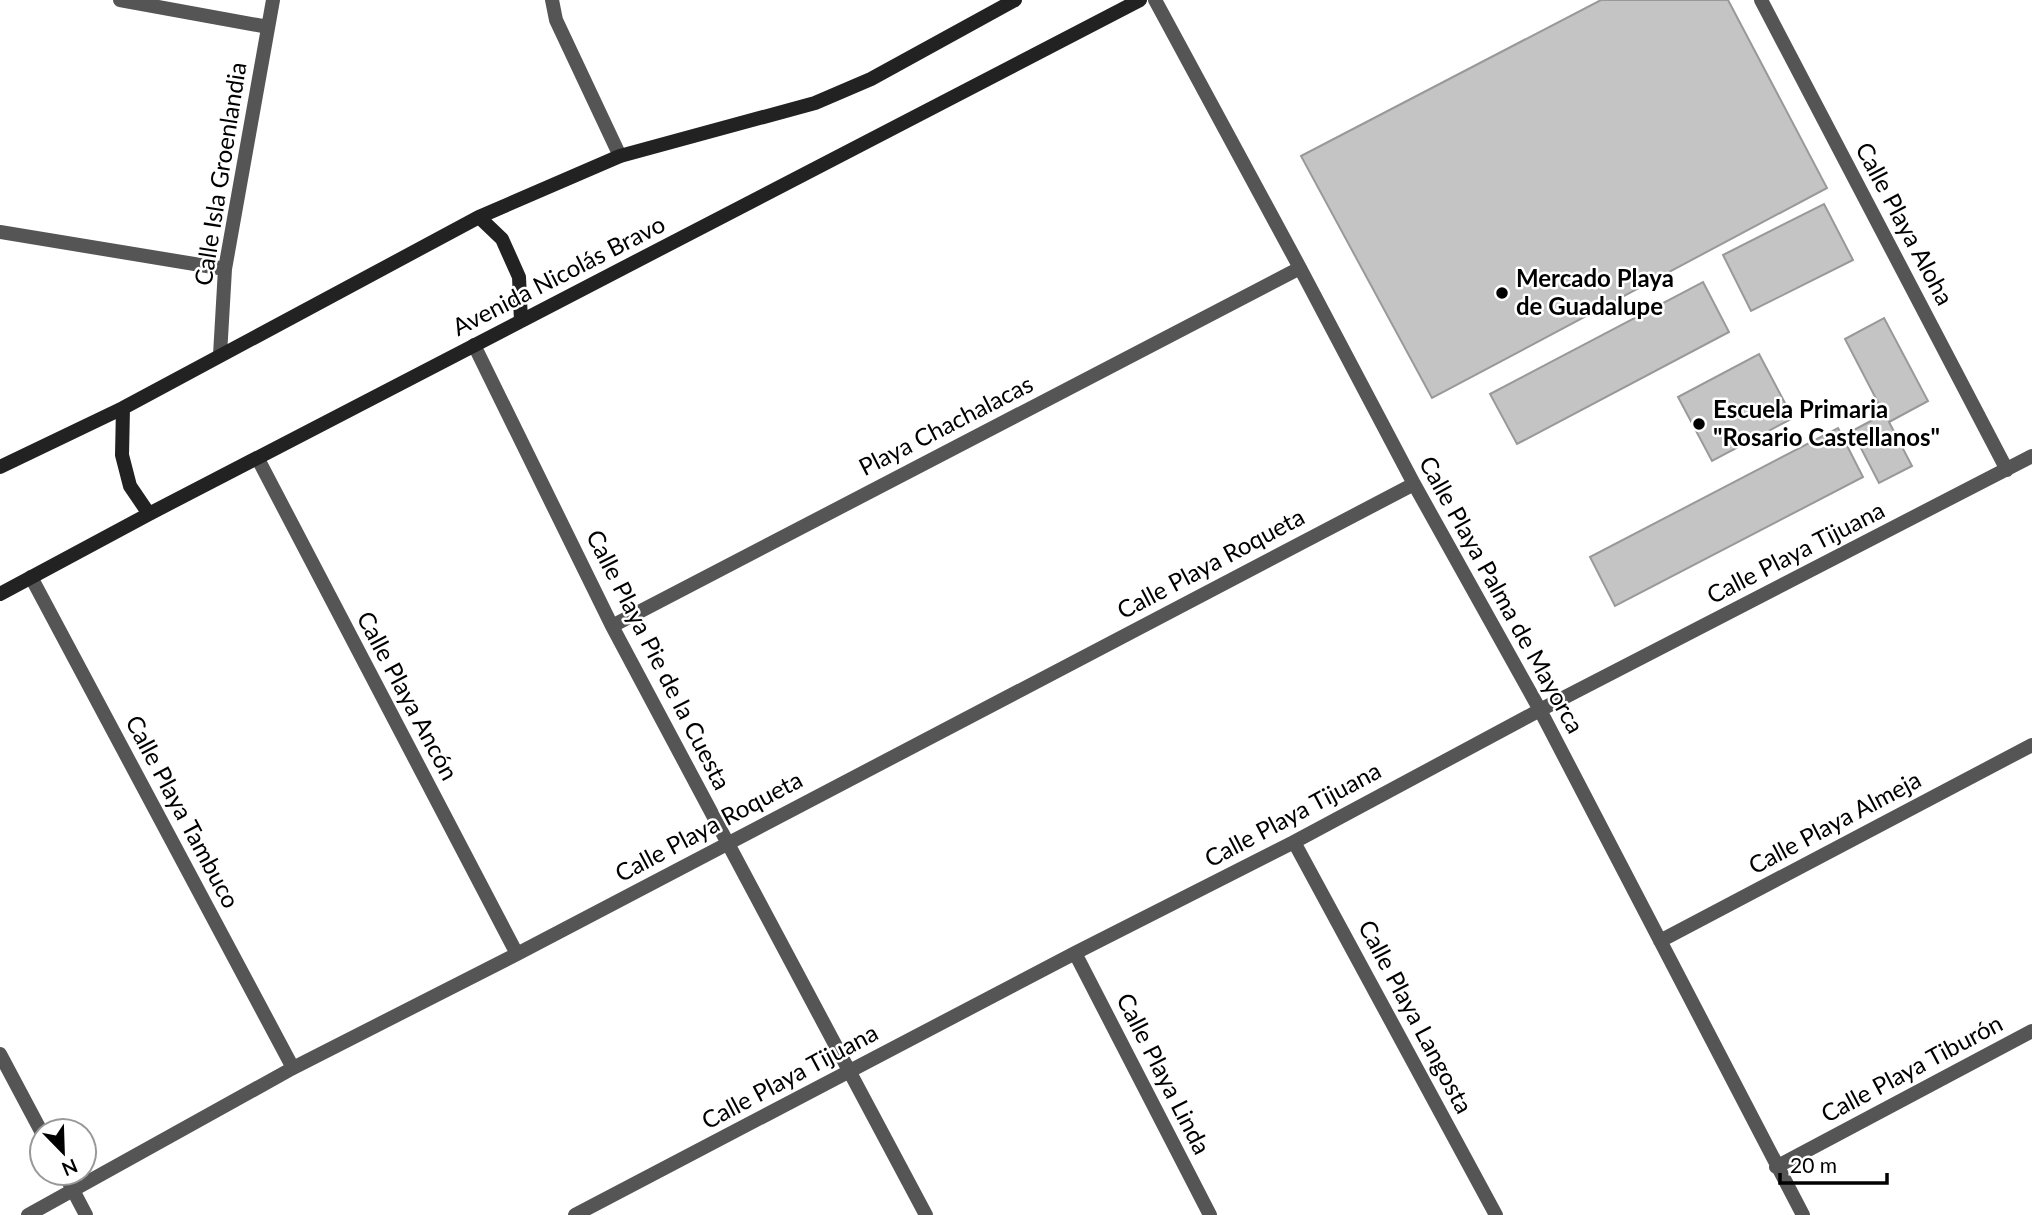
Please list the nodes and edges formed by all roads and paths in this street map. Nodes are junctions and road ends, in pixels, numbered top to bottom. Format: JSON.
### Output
{"nodes":[{"id":1,"x":120,"y":0,"type":"edge"},
{"id":2,"x":273,"y":0,"type":"edge"},
{"id":3,"x":552,"y":0,"type":"edge"},
{"id":4,"x":1015,"y":0,"type":"edge"},
{"id":5,"x":1140,"y":0,"type":"edge"},
{"id":6,"x":1155,"y":0,"type":"edge"},
{"id":7,"x":1761,"y":0,"type":"edge"},
{"id":8,"x":268,"y":27,"type":"junction"},
{"id":9,"x":620,"y":156,"type":"junction"},
{"id":10,"x":479,"y":217,"type":"junction"},
{"id":11,"x":0,"y":232,"type":"edge"},
{"id":12,"x":1300,"y":268,"type":"junction"},
{"id":13,"x":225,"y":269,"type":"junction"},
{"id":14,"x":522,"y":321,"type":"junction"},
{"id":15,"x":474,"y":345,"type":"junction"},
{"id":16,"x":220,"y":355,"type":"junction"},
{"id":17,"x":123,"y":408,"type":"junction"},
{"id":18,"x":2032,"y":456,"type":"edge"},
{"id":19,"x":258,"y":459,"type":"junction"},
{"id":20,"x":0,"y":467,"type":"edge"},
{"id":21,"x":2007,"y":470,"type":"junction"},
{"id":22,"x":1414,"y":484,"type":"junction"},
{"id":23,"x":149,"y":514,"type":"junction"},
{"id":24,"x":31,"y":577,"type":"junction"},
{"id":25,"x":0,"y":594,"type":"edge"},
{"id":26,"x":612,"y":626,"type":"junction"},
{"id":27,"x":1539,"y":710,"type":"junction"},
{"id":28,"x":2032,"y":745,"type":"edge"},
{"id":29,"x":1294,"y":842,"type":"junction"},
{"id":30,"x":727,"y":843,"type":"junction"},
{"id":31,"x":1660,"y":941,"type":"junction"},
{"id":32,"x":1075,"y":953,"type":"junction"},
{"id":33,"x":517,"y":954,"type":"junction"},
{"id":34,"x":2032,"y":1031,"type":"edge"},
{"id":35,"x":0,"y":1054,"type":"edge"},
{"id":36,"x":293,"y":1068,"type":"junction"},
{"id":37,"x":850,"y":1072,"type":"junction"},
{"id":38,"x":33,"y":1117,"type":"edge"},
{"id":39,"x":1776,"y":1167,"type":"junction"},
{"id":40,"x":71,"y":1187,"type":"edge"},
{"id":41,"x":73,"y":1191,"type":"junction"},
{"id":42,"x":27,"y":1215,"type":"edge"},
{"id":43,"x":86,"y":1215,"type":"edge"},
{"id":44,"x":575,"y":1215,"type":"edge"},
{"id":45,"x":926,"y":1215,"type":"edge"},
{"id":46,"x":1210,"y":1215,"type":"edge"},
{"id":47,"x":1496,"y":1215,"type":"edge"},
{"id":48,"x":1803,"y":1215,"type":"edge"}],
"edges":[{"from":1,"to":8,"type":"street"},
{"from":2,"to":8,"type":"street","name":"Calle Isla Groenlandia"},
{"from":3,"to":9,"type":"street"},
{"from":4,"to":9,"type":"street"},
{"from":5,"to":14,"type":"street","name":"Avenida Nicolás Bravo"},
{"from":6,"to":12,"type":"street","name":"Calle Playa Palma de Mayorca"},
{"from":7,"to":21,"type":"street","name":"Calle Playa Aloha"},
{"from":8,"to":13,"type":"street","name":"Calle Isla Groenlandia"},
{"from":9,"to":10,"type":"street"},
{"from":10,"to":14,"type":"street"},
{"from":10,"to":16,"type":"street"},
{"from":11,"to":13,"type":"street"},
{"from":12,"to":22,"type":"street","name":"Calle Playa Palma de Mayorca"},
{"from":12,"to":26,"type":"street","name":"Playa Chachalacas"},
{"from":13,"to":16,"type":"street","name":"Calle Isla Groenlandia"},
{"from":14,"to":15,"type":"street","name":"Avenida Nicolás Bravo"},
{"from":15,"to":19,"type":"street","name":"Avenida Nicolás Bravo"},
{"from":15,"to":26,"type":"street","name":"Calle Playa Pie de la Cuesta"},
{"from":16,"to":17,"type":"street"},
{"from":17,"to":20,"type":"street"},
{"from":17,"to":23,"type":"street"},
{"from":18,"to":21,"type":"street","name":"Calle Playa Tijuana"},
{"from":19,"to":23,"type":"street","name":"Avenida Nicolás Bravo"},
{"from":19,"to":33,"type":"street","name":"Calle Playa Ancón"},
{"from":21,"to":27,"type":"street","name":"Calle Playa Tijuana"},
{"from":22,"to":27,"type":"street","name":"Calle Playa Palma de Mayorca"},
{"from":22,"to":30,"type":"street","name":"Calle Playa Roqueta"},
{"from":23,"to":24,"type":"street","name":"Avenida Nicolás Bravo"},
{"from":24,"to":25,"type":"street","name":"Avenida Nicolás Bravo"},
{"from":24,"to":36,"type":"street","name":"Calle Playa Tambuco"},
{"from":26,"to":30,"type":"street","name":"Calle Playa Pie de la Cuesta"},
{"from":27,"to":29,"type":"street","name":"Calle Playa Tijuana"},
{"from":27,"to":31,"type":"street","name":"Calle Playa Palma de Mayorca"},
{"from":28,"to":31,"type":"street","name":"Calle Playa Almeja"},
{"from":29,"to":32,"type":"street","name":"Calle Playa Tijuana"},
{"from":29,"to":47,"type":"street","name":"Calle Playa Langosta"},
{"from":30,"to":33,"type":"street","name":"Calle Playa Roqueta"},
{"from":30,"to":37,"type":"street","name":"Calle Playa Pie de la Cuesta"},
{"from":31,"to":39,"type":"street","name":"Calle Playa Palma de Mayorca"},
{"from":32,"to":37,"type":"street","name":"Calle Playa Tijuana"},
{"from":32,"to":46,"type":"street","name":"Calle Playa Linda"},
{"from":33,"to":36,"type":"street","name":"Calle Playa Roqueta"},
{"from":34,"to":39,"type":"street","name":"Calle Playa Tiburón"},
{"from":35,"to":38,"type":"street"},
{"from":36,"to":41,"type":"street","name":"Calle Playa Roqueta"},
{"from":37,"to":44,"type":"street","name":"Calle Playa Tijuana"},
{"from":37,"to":45,"type":"street","name":"Calle Playa Pie de la Cuesta"},
{"from":39,"to":48,"type":"street","name":"Calle Playa Palma de Mayorca"},
{"from":40,"to":41,"type":"street"},
{"from":41,"to":42,"type":"street","name":"Calle Playa Roqueta"},
{"from":41,"to":43,"type":"street"}]}
